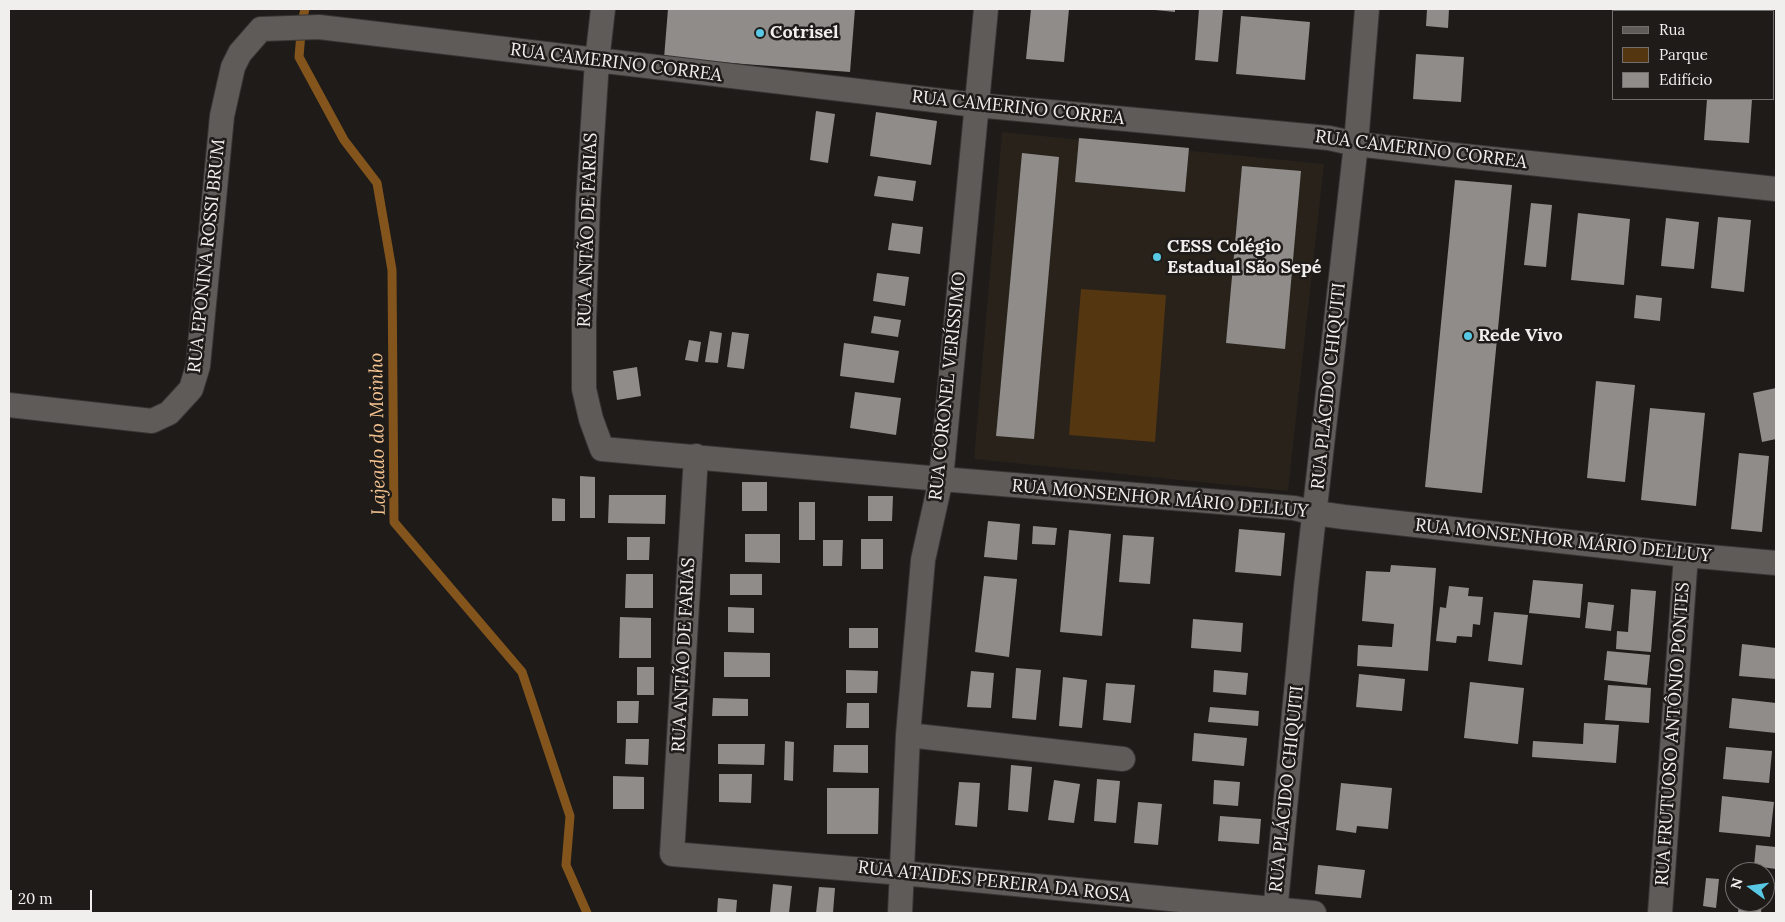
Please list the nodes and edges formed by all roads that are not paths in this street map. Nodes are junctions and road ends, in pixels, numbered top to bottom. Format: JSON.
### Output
{"nodes":[{"id":1,"x":603,"y":9,"type":"edge"},
{"id":2,"x":986,"y":9,"type":"edge"},
{"id":3,"x":1367,"y":9,"type":"edge"},
{"id":4,"x":261,"y":29,"type":"joint"},
{"id":5,"x":597,"y":61,"type":"junction"},
{"id":6,"x":976,"y":105,"type":"junction"},
{"id":7,"x":1356,"y":144,"type":"junction"},
{"id":8,"x":1776,"y":189,"type":"edge"},
{"id":9,"x":9,"y":405,"type":"edge"},
{"id":10,"x":602,"y":449,"type":"joint"},
{"id":11,"x":696,"y":456,"type":"junction"},
{"id":12,"x":941,"y":479,"type":"junction"},
{"id":13,"x":1315,"y":513,"type":"junction"},
{"id":14,"x":1686,"y":555,"type":"junction"},
{"id":15,"x":1776,"y":563,"type":"edge"},
{"id":16,"x":908,"y":735,"type":"junction"},
{"id":17,"x":1123,"y":759,"type":"dead end"},
{"id":18,"x":672,"y":854,"type":"joint"},
{"id":19,"x":902,"y":873,"type":"junction"},
{"id":20,"x":1275,"y":912,"type":"edge"},
{"id":21,"x":900,"y":913,"type":"edge"},
{"id":22,"x":1314,"y":913,"type":"edge"},
{"id":23,"x":1660,"y":913,"type":"edge"}],
"edges":[{"from":1,"to":5,"type":"street","name":"RUA ANTÃO DE FARIAS"},
{"from":2,"to":6,"type":"street","name":"RUA CORONEL VERÍSSIMO"},
{"from":3,"to":7,"type":"street","name":"RUA PLÁCIDO CHIQUITI"},
{"from":4,"to":5,"type":"street","name":"RUA CAMERINO CORREA"},
{"from":4,"to":9,"type":"street","name":"RUA EPONINA ROSSI BRUM"},
{"from":5,"to":6,"type":"street","name":"RUA CAMERINO CORREA"},
{"from":5,"to":10,"type":"street","name":"RUA ANTÃO DE FARIAS"},
{"from":6,"to":7,"type":"street","name":"RUA CAMERINO CORREA"},
{"from":6,"to":12,"type":"street","name":"RUA CORONEL VERÍSSIMO"},
{"from":7,"to":8,"type":"street","name":"RUA CAMERINO CORREA"},
{"from":7,"to":13,"type":"street","name":"RUA PLÁCIDO CHIQUITI"},
{"from":10,"to":11,"type":"street","name":"RUA MONSENHOR MÁRIO DELLUY"},
{"from":11,"to":12,"type":"street","name":"RUA MONSENHOR MÁRIO DELLUY"},
{"from":11,"to":18,"type":"street","name":"RUA ANTÃO DE FARIAS"},
{"from":12,"to":13,"type":"street","name":"RUA MONSENHOR MÁRIO DELLUY"},
{"from":12,"to":16,"type":"street","name":"RUA CORONEL VERÍSSIMO"},
{"from":13,"to":14,"type":"street","name":"RUA MONSENHOR MÁRIO DELLUY"},
{"from":13,"to":20,"type":"street","name":"RUA PLÁCIDO CHIQUITI"},
{"from":14,"to":15,"type":"street","name":"RUA MONSENHOR MÁRIO DELLUY"},
{"from":14,"to":23,"type":"street","name":"RUA FRUTUOSO ANTÔNIO PONTES"},
{"from":16,"to":17,"type":"street"},
{"from":16,"to":19,"type":"street","name":"RUA CORONEL VERÍSSIMO"},
{"from":18,"to":19,"type":"street","name":"RUA ATAIDES PEREIRA DA ROSA"},
{"from":19,"to":20,"type":"street","name":"RUA ATAIDES PEREIRA DA ROSA"},
{"from":19,"to":21,"type":"street","name":"RUA CORONEL VERÍSSIMO"},
{"from":20,"to":22,"type":"street","name":"RUA ATAIDES PEREIRA DA ROSA"}]}
